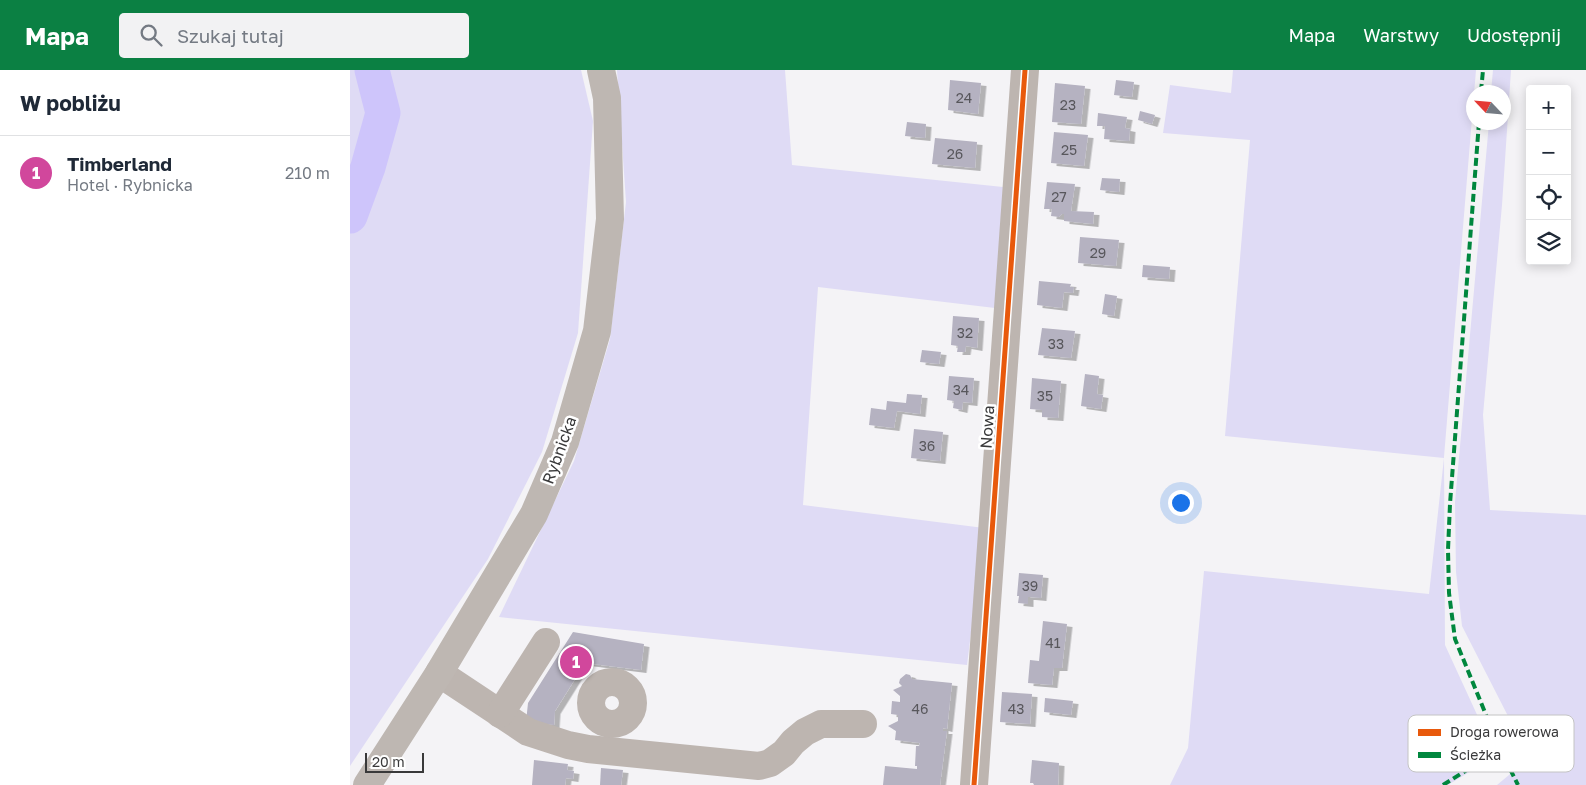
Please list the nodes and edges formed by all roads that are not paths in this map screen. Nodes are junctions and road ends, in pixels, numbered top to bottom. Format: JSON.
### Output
{"nodes":[{"id":1,"x":601,"y":70,"type":"edge"},
{"id":2,"x":1025,"y":70,"type":"edge"},
{"id":3,"x":546,"y":642,"type":"dead end"},
{"id":4,"x":439,"y":673,"type":"junction"},
{"id":5,"x":500,"y":714,"type":"junction"},
{"id":6,"x":610,"y":724,"type":"dead end"},
{"id":7,"x":863,"y":724,"type":"dead end"},
{"id":8,"x":607,"y":751,"type":"junction"},
{"id":9,"x":367,"y":785,"type":"edge"},
{"id":10,"x":974,"y":785,"type":"edge"}],
"edges":[{"from":1,"to":4,"type":"main road","name":"Rybnicka"},
{"from":2,"to":10,"type":"street","name":"Nowa"},
{"from":3,"to":5,"type":"street"},
{"from":4,"to":5,"type":"street"},
{"from":4,"to":9,"type":"main road","name":"Rybnicka"},
{"from":5,"to":8,"type":"street"},
{"from":6,"to":8,"type":"street"},
{"from":7,"to":8,"type":"street"}]}
